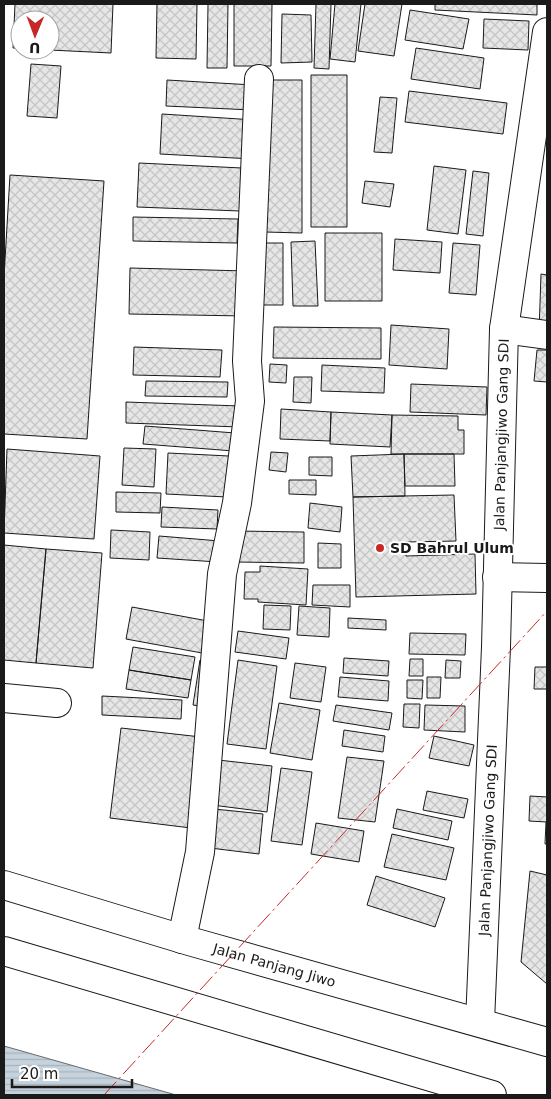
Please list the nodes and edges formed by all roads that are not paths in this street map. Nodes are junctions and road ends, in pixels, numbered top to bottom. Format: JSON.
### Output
{"nodes":[{"id":1,"x":547,"y":32,"type":"edge"},
{"id":2,"x":259,"y":79,"type":"dead end"},
{"id":3,"x":538,"y":175,"type":"edge"},
{"id":4,"x":504,"y":329,"type":"junction"},
{"id":5,"x":547,"y":335,"type":"edge"},
{"id":6,"x":496,"y":577,"type":"junction"},
{"id":7,"x":547,"y":578,"type":"edge"},
{"id":8,"x":4,"y":698,"type":"edge"},
{"id":9,"x":58,"y":704,"type":"dead end"},
{"id":10,"x":4,"y":885,"type":"edge"},
{"id":11,"x":182,"y":939,"type":"junction"},
{"id":12,"x":4,"y":951,"type":"edge"},
{"id":13,"x":480,"y":1022,"type":"junction"},
{"id":14,"x":547,"y":1042,"type":"edge"},
{"id":15,"x":492,"y":1095,"type":"edge"}],
"edges":[{"from":1,"to":3,"type":"street","name":"Jalan Panjangjiwo Gang SDI"},
{"from":2,"to":11,"type":"street"},
{"from":3,"to":4,"type":"street","name":"Jalan Panjangjiwo Gang SDI"},
{"from":4,"to":5,"type":"street"},
{"from":4,"to":6,"type":"street","name":"Jalan Panjangjiwo Gang SDI"},
{"from":6,"to":7,"type":"street"},
{"from":6,"to":13,"type":"street","name":"Jalan Panjangjiwo Gang SDI"},
{"from":8,"to":9,"type":"street"},
{"from":10,"to":11,"type":"street","name":"Jalan Panjang Jiwo"},
{"from":11,"to":13,"type":"street","name":"Jalan Panjang Jiwo"},
{"from":12,"to":15,"type":"street"},
{"from":13,"to":14,"type":"street","name":"Jalan Panjang Jiwo"}]}
